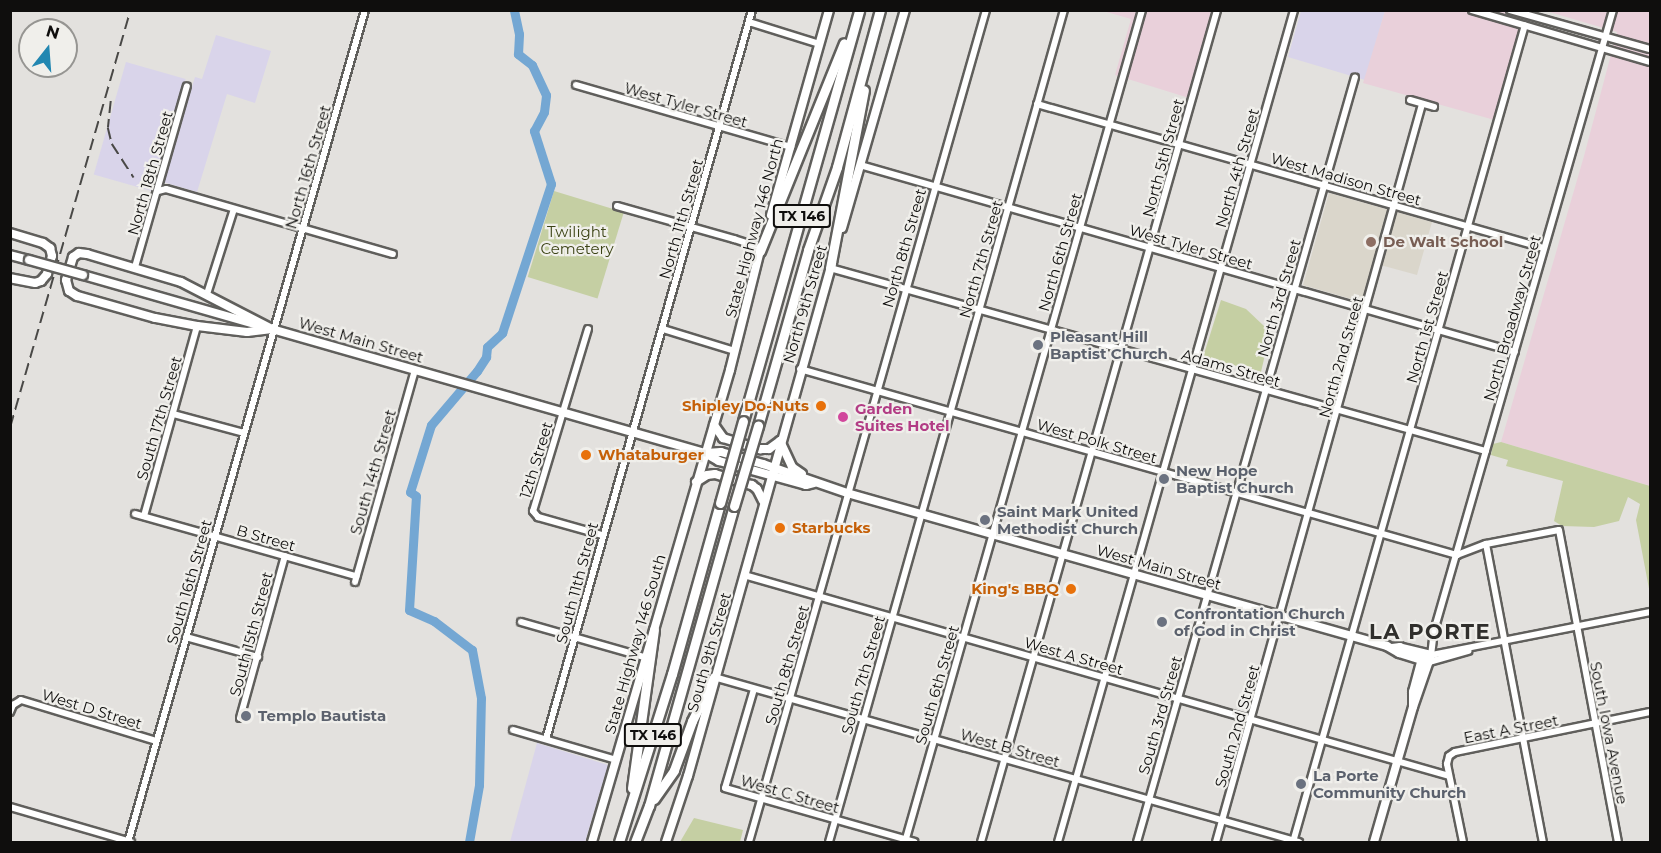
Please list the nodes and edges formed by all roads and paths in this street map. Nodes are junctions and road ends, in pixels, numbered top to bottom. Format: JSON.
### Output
{"nodes":[{"id":1,"x":365,"y":10,"type":"edge"},
{"id":2,"x":752,"y":10,"type":"edge"},
{"id":3,"x":829,"y":10,"type":"edge"},
{"id":4,"x":858,"y":10,"type":"edge"},
{"id":5,"x":880,"y":10,"type":"edge"},
{"id":6,"x":905,"y":10,"type":"edge"},
{"id":7,"x":986,"y":10,"type":"edge"},
{"id":8,"x":1064,"y":10,"type":"edge"},
{"id":9,"x":1142,"y":10,"type":"edge"},
{"id":10,"x":1217,"y":10,"type":"edge"},
{"id":11,"x":1294,"y":10,"type":"edge"},
{"id":12,"x":1472,"y":10,"type":"edge"},
{"id":13,"x":1510,"y":10,"type":"edge"},
{"id":14,"x":1613,"y":10,"type":"edge"},
{"id":15,"x":749,"y":22,"type":"junction"},
{"id":16,"x":877,"y":23,"type":"junction"},
{"id":17,"x":1526,"y":26,"type":"junction"},
{"id":18,"x":1605,"y":36,"type":"junction"},
{"id":19,"x":819,"y":44,"type":"junction"},
{"id":20,"x":1601,"y":47,"type":"junction"},
{"id":21,"x":1650,"y":49,"type":"edge"},
{"id":22,"x":1650,"y":62,"type":"edge"},
{"id":23,"x":1354,"y":77,"type":"dead end"},
{"id":24,"x":576,"y":85,"type":"dead end"},
{"id":25,"x":187,"y":86,"type":"dead end"},
{"id":26,"x":1410,"y":100,"type":"dead end"},
{"id":27,"x":1037,"y":104,"type":"junction"},
{"id":28,"x":1422,"y":104,"type":"junction"},
{"id":29,"x":1434,"y":108,"type":"dead end"},
{"id":30,"x":1110,"y":124,"type":"junction"},
{"id":31,"x":720,"y":127,"type":"junction"},
{"id":32,"x":1178,"y":144,"type":"junction"},
{"id":33,"x":791,"y":147,"type":"junction"},
{"id":34,"x":1250,"y":164,"type":"junction"},
{"id":35,"x":860,"y":165,"type":"junction"},
{"id":36,"x":1323,"y":185,"type":"junction"},
{"id":37,"x":934,"y":187,"type":"junction"},
{"id":38,"x":158,"y":191,"type":"junction"},
{"id":39,"x":617,"y":206,"type":"dead end"},
{"id":40,"x":1395,"y":206,"type":"junction"},
{"id":41,"x":1008,"y":208,"type":"junction"},
{"id":42,"x":234,"y":209,"type":"junction"},
{"id":43,"x":692,"y":226,"type":"junction"},
{"id":44,"x":1468,"y":227,"type":"junction"},
{"id":45,"x":304,"y":228,"type":"junction"},
{"id":46,"x":1079,"y":228,"type":"junction"},
{"id":47,"x":10,"y":233,"type":"edge"},
{"id":48,"x":1150,"y":248,"type":"junction"},
{"id":49,"x":1544,"y":248,"type":"junction"},
{"id":50,"x":760,"y":251,"type":"junction"},
{"id":51,"x":393,"y":254,"type":"dead end"},
{"id":52,"x":10,"y":255,"type":"edge"},
{"id":53,"x":135,"y":267,"type":"junction"},
{"id":54,"x":830,"y":268,"type":"junction"},
{"id":55,"x":1221,"y":268,"type":"junction"},
{"id":56,"x":10,"y":278,"type":"edge"},
{"id":57,"x":905,"y":289,"type":"junction"},
{"id":58,"x":1294,"y":289,"type":"junction"},
{"id":59,"x":207,"y":294,"type":"junction"},
{"id":60,"x":979,"y":309,"type":"junction"},
{"id":61,"x":1367,"y":310,"type":"junction"},
{"id":62,"x":197,"y":326,"type":"junction"},
{"id":63,"x":272,"y":329,"type":"junction"},
{"id":64,"x":588,"y":329,"type":"dead end"},
{"id":65,"x":663,"y":329,"type":"junction"},
{"id":66,"x":1050,"y":329,"type":"junction"},
{"id":67,"x":1439,"y":330,"type":"junction"},
{"id":68,"x":1121,"y":349,"type":"junction"},
{"id":69,"x":735,"y":351,"type":"junction"},
{"id":70,"x":1515,"y":352,"type":"junction"},
{"id":71,"x":800,"y":369,"type":"junction"},
{"id":72,"x":1192,"y":369,"type":"junction"},
{"id":73,"x":415,"y":370,"type":"junction"},
{"id":74,"x":1265,"y":390,"type":"junction"},
{"id":75,"x":877,"y":391,"type":"junction"},
{"id":76,"x":1338,"y":410,"type":"junction"},
{"id":77,"x":950,"y":412,"type":"junction"},
{"id":78,"x":564,"y":413,"type":"junction"},
{"id":79,"x":172,"y":414,"type":"junction"},
{"id":80,"x":714,"y":425,"type":"junction"},
{"id":81,"x":1410,"y":430,"type":"junction"},
{"id":82,"x":244,"y":432,"type":"junction"},
{"id":83,"x":1022,"y":432,"type":"junction"},
{"id":84,"x":632,"y":433,"type":"junction"},
{"id":85,"x":780,"y":441,"type":"junction"},
{"id":86,"x":1486,"y":451,"type":"junction"},
{"id":87,"x":1092,"y":452,"type":"junction"},
{"id":88,"x":705,"y":453,"type":"junction"},
{"id":89,"x":771,"y":471,"type":"junction"},
{"id":90,"x":1164,"y":472,"type":"junction"},
{"id":91,"x":696,"y":482,"type":"junction"},
{"id":92,"x":814,"y":483,"type":"junction"},
{"id":93,"x":1236,"y":492,"type":"junction"},
{"id":94,"x":847,"y":493,"type":"junction"},
{"id":95,"x":763,"y":503,"type":"junction"},
{"id":96,"x":1309,"y":513,"type":"junction"},
{"id":97,"x":135,"y":514,"type":"dead end"},
{"id":98,"x":921,"y":514,"type":"junction"},
{"id":99,"x":144,"y":516,"type":"junction"},
{"id":100,"x":1380,"y":533,"type":"junction"},
{"id":101,"x":993,"y":534,"type":"junction"},
{"id":102,"x":215,"y":536,"type":"junction"},
{"id":103,"x":602,"y":536,"type":"junction"},
{"id":104,"x":1486,"y":544,"type":"junction"},
{"id":105,"x":1063,"y":554,"type":"junction"},
{"id":106,"x":1457,"y":555,"type":"junction"},
{"id":107,"x":285,"y":556,"type":"junction"},
{"id":108,"x":1134,"y":574,"type":"junction"},
{"id":109,"x":744,"y":575,"type":"junction"},
{"id":110,"x":356,"y":579,"type":"joint"},
{"id":111,"x":1206,"y":595,"type":"junction"},
{"id":112,"x":819,"y":596,"type":"junction"},
{"id":113,"x":1650,"y":612,"type":"edge"},
{"id":114,"x":1281,"y":616,"type":"junction"},
{"id":115,"x":892,"y":617,"type":"junction"},
{"id":116,"x":521,"y":622,"type":"dead end"},
{"id":117,"x":1577,"y":627,"type":"junction"},
{"id":118,"x":654,"y":630,"type":"junction"},
{"id":119,"x":1351,"y":636,"type":"junction"},
{"id":120,"x":186,"y":637,"type":"junction"},
{"id":121,"x":963,"y":637,"type":"junction"},
{"id":122,"x":574,"y":638,"type":"junction"},
{"id":123,"x":1504,"y":642,"type":"junction"},
{"id":124,"x":258,"y":657,"type":"junction"},
{"id":125,"x":645,"y":657,"type":"junction"},
{"id":126,"x":1034,"y":657,"type":"junction"},
{"id":127,"x":1426,"y":658,"type":"junction"},
{"id":128,"x":714,"y":677,"type":"junction"},
{"id":129,"x":1106,"y":677,"type":"junction"},
{"id":130,"x":754,"y":688,"type":"junction"},
{"id":131,"x":789,"y":698,"type":"junction"},
{"id":132,"x":1178,"y":698,"type":"junction"},
{"id":133,"x":10,"y":712,"type":"edge"},
{"id":134,"x":1650,"y":712,"type":"edge"},
{"id":135,"x":240,"y":718,"type":"dead end"},
{"id":136,"x":863,"y":719,"type":"junction"},
{"id":137,"x":1251,"y":719,"type":"junction"},
{"id":138,"x":1594,"y":724,"type":"junction"},
{"id":139,"x":513,"y":730,"type":"dead end"},
{"id":140,"x":1522,"y":738,"type":"junction"},
{"id":141,"x":546,"y":739,"type":"junction"},
{"id":142,"x":934,"y":739,"type":"junction"},
{"id":143,"x":1322,"y":739,"type":"junction"},
{"id":144,"x":156,"y":741,"type":"junction"},
{"id":145,"x":1005,"y":759,"type":"junction"},
{"id":146,"x":616,"y":760,"type":"junction"},
{"id":147,"x":1397,"y":760,"type":"junction"},
{"id":148,"x":1449,"y":776,"type":"junction"},
{"id":149,"x":1075,"y":779,"type":"junction"},
{"id":150,"x":761,"y":799,"type":"junction"},
{"id":151,"x":1149,"y":800,"type":"junction"},
{"id":152,"x":649,"y":806,"type":"junction"},
{"id":153,"x":10,"y":807,"type":"edge"},
{"id":154,"x":628,"y":818,"type":"junction"},
{"id":155,"x":835,"y":820,"type":"junction"},
{"id":156,"x":1222,"y":821,"type":"junction"},
{"id":157,"x":905,"y":841,"type":"edge"},
{"id":158,"x":129,"y":842,"type":"edge"},
{"id":159,"x":1295,"y":842,"type":"edge"},
{"id":160,"x":592,"y":843,"type":"edge"},
{"id":161,"x":619,"y":843,"type":"edge"},
{"id":162,"x":635,"y":843,"type":"edge"},
{"id":163,"x":666,"y":843,"type":"edge"},
{"id":164,"x":749,"y":843,"type":"edge"},
{"id":165,"x":829,"y":843,"type":"edge"},
{"id":166,"x":914,"y":843,"type":"edge"},
{"id":167,"x":981,"y":843,"type":"edge"},
{"id":168,"x":1058,"y":843,"type":"edge"},
{"id":169,"x":1137,"y":843,"type":"edge"},
{"id":170,"x":1216,"y":843,"type":"edge"},
{"id":171,"x":1374,"y":843,"type":"edge"},
{"id":172,"x":1463,"y":843,"type":"edge"},
{"id":173,"x":1543,"y":843,"type":"edge"},
{"id":174,"x":1618,"y":843,"type":"edge"}],
"edges":[{"from":1,"to":45,"type":"street","name":"North 16th Street"},
{"from":2,"to":15,"type":"street","name":"North 11th Street"},
{"from":3,"to":19,"type":"main road","name":"State Highway 146 North"},
{"from":4,"to":50,"type":"highway"},
{"from":4,"to":154,"type":"highway","number":"TX 146","bridge":true},
{"from":5,"to":16,"type":"highway","number":"TX 146"},
{"from":6,"to":35,"type":"main road","name":"North 9th Street"},
{"from":7,"to":37,"type":"street","name":"North 8th Street"},
{"from":8,"to":27,"type":"street","name":"North 7th Street"},
{"from":9,"to":30,"type":"street","name":"North 6th Street"},
{"from":10,"to":32,"type":"street","name":"North 5th Street"},
{"from":11,"to":34,"type":"street","name":"North 4th Street"},
{"from":12,"to":17,"type":"street"},
{"from":13,"to":18,"type":"street"},
{"from":14,"to":18,"type":"street","name":"North Broadway Street"},
{"from":15,"to":19,"type":"street"},
{"from":15,"to":31,"type":"street","name":"North 11th Street"},
{"from":16,"to":54,"type":"highway"},
{"from":16,"to":152,"type":"highway","number":"TX 146","bridge":true},
{"from":17,"to":20,"type":"street"},
{"from":17,"to":44,"type":"street","name":"North 1st Street"},
{"from":18,"to":20,"type":"street","name":"North Broadway Street"},
{"from":18,"to":21,"type":"street"},
{"from":19,"to":33,"type":"main road","name":"State Highway 146 North"},
{"from":20,"to":22,"type":"street"},
{"from":20,"to":49,"type":"street","name":"North Broadway Street"},
{"from":23,"to":36,"type":"street","name":"North 3rd Street"},
{"from":24,"to":31,"type":"street","name":"West Tyler Street"},
{"from":25,"to":38,"type":"street","name":"North 18th Street"},
{"from":26,"to":28,"type":"street"},
{"from":27,"to":30,"type":"street","name":"West Madison Street"},
{"from":27,"to":41,"type":"street","name":"North 7th Street"},
{"from":28,"to":29,"type":"street"},
{"from":28,"to":40,"type":"street","name":"North 2nd Street"},
{"from":30,"to":32,"type":"street","name":"West Madison Street"},
{"from":30,"to":46,"type":"street","name":"North 6th Street"},
{"from":31,"to":33,"type":"street","name":"West Tyler Street"},
{"from":31,"to":43,"type":"street","name":"North 11th Street"},
{"from":32,"to":34,"type":"street","name":"West Madison Street"},
{"from":32,"to":48,"type":"street","name":"North 5th Street"},
{"from":33,"to":50,"type":"main road","name":"State Highway 146 North"},
{"from":34,"to":36,"type":"street","name":"West Madison Street"},
{"from":34,"to":55,"type":"street","name":"North 4th Street"},
{"from":35,"to":37,"type":"street","name":"West Tyler Street"},
{"from":35,"to":54,"type":"main road","name":"North 9th Street"},
{"from":36,"to":40,"type":"street","name":"West Madison Street"},
{"from":36,"to":58,"type":"street","name":"North 3rd Street"},
{"from":37,"to":41,"type":"street","name":"West Tyler Street"},
{"from":37,"to":57,"type":"street","name":"North 8th Street"},
{"from":38,"to":42,"type":"street"},
{"from":38,"to":53,"type":"street","name":"North 18th Street"},
{"from":39,"to":43,"type":"street"},
{"from":40,"to":44,"type":"street","name":"West Madison Street"},
{"from":40,"to":61,"type":"street","name":"North 2nd Street"},
{"from":41,"to":46,"type":"street","name":"West Tyler Street"},
{"from":41,"to":60,"type":"street","name":"North 7th Street"},
{"from":42,"to":45,"type":"street"},
{"from":42,"to":59,"type":"street"},
{"from":43,"to":50,"type":"street"},
{"from":43,"to":65,"type":"street","name":"North 11th Street"},
{"from":44,"to":49,"type":"street","name":"West Madison Street"},
{"from":44,"to":67,"type":"street","name":"North 1st Street"},
{"from":45,"to":51,"type":"street"},
{"from":45,"to":63,"type":"street","name":"North 16th Street"},
{"from":46,"to":48,"type":"street","name":"West Tyler Street"},
{"from":46,"to":66,"type":"street","name":"North 6th Street"},
{"from":47,"to":56,"type":"main road"},
{"from":48,"to":55,"type":"street","name":"West Tyler Street"},
{"from":48,"to":68,"type":"street","name":"North 5th Street"},
{"from":49,"to":70,"type":"street","name":"North Broadway Street"},
{"from":50,"to":69,"type":"main road","name":"State Highway 146 North"},
{"from":52,"to":63,"type":"main road","name":"West Main Street","bridge":true},
{"from":53,"to":59,"type":"main road"},
{"from":53,"to":62,"type":"main road"},
{"from":54,"to":57,"type":"street","name":"Adams Street"},
{"from":54,"to":71,"type":"main road","name":"North 9th Street"},
{"from":55,"to":58,"type":"street","name":"West Tyler Street"},
{"from":55,"to":72,"type":"street","name":"North 4th Street"},
{"from":57,"to":60,"type":"street","name":"Adams Street"},
{"from":57,"to":75,"type":"street","name":"North 8th Street"},
{"from":58,"to":61,"type":"street","name":"West Tyler Street"},
{"from":58,"to":74,"type":"street","name":"North 3rd Street"},
{"from":59,"to":63,"type":"main road"},
{"from":60,"to":66,"type":"street","name":"Adams Street"},
{"from":60,"to":77,"type":"street","name":"North 7th Street"},
{"from":61,"to":67,"type":"street","name":"West Tyler Street"},
{"from":61,"to":76,"type":"street","name":"North 2nd Street"},
{"from":62,"to":63,"type":"main road"},
{"from":62,"to":79,"type":"street","name":"South 17th Street"},
{"from":63,"to":73,"type":"main road","name":"West Main Street"},
{"from":63,"to":82,"type":"street","name":"South 16th Street"},
{"from":64,"to":78,"type":"street","name":"12th Street"},
{"from":65,"to":69,"type":"street"},
{"from":65,"to":84,"type":"street","name":"North 11th Street"},
{"from":66,"to":68,"type":"street","name":"Adams Street"},
{"from":66,"to":83,"type":"street","name":"North 6th Street"},
{"from":67,"to":70,"type":"street","name":"West Tyler Street"},
{"from":67,"to":81,"type":"street","name":"North 1st Street"},
{"from":68,"to":72,"type":"street","name":"Adams Street"},
{"from":68,"to":87,"type":"street","name":"North 5th Street"},
{"from":69,"to":80,"type":"main road","name":"State Highway 146 North"},
{"from":70,"to":86,"type":"street","name":"North Broadway Street"},
{"from":71,"to":75,"type":"street","name":"West Polk Street"},
{"from":71,"to":85,"type":"main road","name":"North 9th Street"},
{"from":72,"to":74,"type":"street","name":"Adams Street"},
{"from":72,"to":90,"type":"street","name":"North 4th Street"},
{"from":73,"to":78,"type":"main road","name":"West Main Street"},
{"from":73,"to":110,"type":"street","name":"South 14th Street"},
{"from":74,"to":76,"type":"street","name":"Adams Street"},
{"from":74,"to":93,"type":"street","name":"North 3rd Street"},
{"from":75,"to":77,"type":"street","name":"West Polk Street"},
{"from":75,"to":94,"type":"street","name":"North 8th Street"},
{"from":76,"to":81,"type":"street","name":"Adams Street"},
{"from":76,"to":96,"type":"street","name":"North 2nd Street"},
{"from":77,"to":83,"type":"street","name":"West Polk Street"},
{"from":77,"to":98,"type":"street","name":"North 7th Street"},
{"from":78,"to":84,"type":"main road","name":"West Main Street"},
{"from":78,"to":103,"type":"street","name":"12th Street"},
{"from":79,"to":82,"type":"street"},
{"from":79,"to":99,"type":"street","name":"South 17th Street"},
{"from":80,"to":85,"type":"main road"},
{"from":80,"to":88,"type":"main road","name":"State Highway 146 North"},
{"from":81,"to":86,"type":"street","name":"Adams Street"},
{"from":81,"to":100,"type":"street","name":"North 1st Street"},
{"from":82,"to":102,"type":"street","name":"South 16th Street"},
{"from":83,"to":87,"type":"street","name":"West Polk Street"},
{"from":83,"to":101,"type":"street","name":"North 6th Street"},
{"from":84,"to":88,"type":"main road","name":"West Main Street"},
{"from":84,"to":103,"type":"street","name":"South 11th Street"},
{"from":85,"to":89,"type":"main road","name":"North 9th Street"},
{"from":85,"to":92,"type":"main road"},
{"from":86,"to":106,"type":"street","name":"North Broadway Street"},
{"from":87,"to":90,"type":"street","name":"West Polk Street"},
{"from":87,"to":105,"type":"street","name":"North 5th Street"},
{"from":88,"to":89,"type":"main road","name":"West Main Street"},
{"from":88,"to":91,"type":"main road","name":"State Highway 146 South"},
{"from":89,"to":92,"type":"main road","name":"West Main Street"},
{"from":89,"to":95,"type":"main road","name":"South 9th Street"},
{"from":90,"to":93,"type":"street","name":"West Polk Street"},
{"from":90,"to":108,"type":"street","name":"North 4th Street"},
{"from":91,"to":95,"type":"main road"},
{"from":91,"to":118,"type":"main road","name":"State Highway 146 South"},
{"from":92,"to":94,"type":"main road","name":"West Main Street"},
{"from":93,"to":96,"type":"street","name":"West Polk Street"},
{"from":93,"to":111,"type":"street","name":"North 3rd Street"},
{"from":94,"to":98,"type":"main road","name":"West Main Street"},
{"from":94,"to":112,"type":"street","name":"South 8th Street"},
{"from":95,"to":109,"type":"main road","name":"South 9th Street"},
{"from":96,"to":100,"type":"street","name":"West Polk Street"},
{"from":96,"to":114,"type":"street","name":"North 2nd Street"},
{"from":97,"to":99,"type":"street","name":"B Street"},
{"from":98,"to":101,"type":"main road","name":"West Main Street"},
{"from":98,"to":115,"type":"street","name":"South 7th Street"},
{"from":99,"to":102,"type":"street","name":"B Street"},
{"from":100,"to":106,"type":"street","name":"West Polk Street"},
{"from":100,"to":119,"type":"street","name":"North 1st Street"},
{"from":101,"to":105,"type":"main road","name":"West Main Street"},
{"from":101,"to":121,"type":"street","name":"South 6th Street"},
{"from":102,"to":107,"type":"street","name":"B Street"},
{"from":102,"to":120,"type":"street","name":"South 16th Street"},
{"from":103,"to":122,"type":"street","name":"South 11th Street"},
{"from":104,"to":106,"type":"street"},
{"from":104,"to":117,"type":"street","name":"South Iowa Avenue"},
{"from":104,"to":123,"type":"street"},
{"from":105,"to":108,"type":"main road","name":"West Main Street"},
{"from":105,"to":126,"type":"street","name":"North 5th Street"},
{"from":106,"to":127,"type":"street","name":"North Broadway Street"},
{"from":107,"to":110,"type":"street","name":"B Street"},
{"from":107,"to":124,"type":"street","name":"South 15th Street"},
{"from":108,"to":111,"type":"main road","name":"West Main Street"},
{"from":108,"to":129,"type":"street","name":"North 4th Street"},
{"from":109,"to":112,"type":"street","name":"West A Street"},
{"from":109,"to":128,"type":"main road","name":"South 9th Street"},
{"from":111,"to":114,"type":"main road","name":"West Main Street"},
{"from":111,"to":132,"type":"street","name":"South 3rd Street"},
{"from":112,"to":115,"type":"street","name":"West A Street"},
{"from":112,"to":131,"type":"street","name":"South 8th Street"},
{"from":113,"to":117,"type":"street"},
{"from":114,"to":119,"type":"main road","name":"West Main Street"},
{"from":114,"to":137,"type":"street","name":"South 2nd Street"},
{"from":115,"to":121,"type":"street","name":"West A Street"},
{"from":115,"to":136,"type":"street","name":"South 7th Street"},
{"from":116,"to":122,"type":"street"},
{"from":117,"to":123,"type":"street"},
{"from":117,"to":138,"type":"street","name":"South Iowa Avenue"},
{"from":118,"to":125,"type":"main road","name":"State Highway 146 South"},
{"from":118,"to":154,"type":"highway"},
{"from":119,"to":127,"type":"main road","name":"West Main Street"},
{"from":119,"to":143,"type":"street","name":"North 1st Street"},
{"from":120,"to":124,"type":"street"},
{"from":120,"to":144,"type":"street","name":"South 16th Street"},
{"from":121,"to":126,"type":"street","name":"West A Street"},
{"from":121,"to":142,"type":"street","name":"South 6th Street"},
{"from":122,"to":125,"type":"street"},
{"from":122,"to":141,"type":"street","name":"South 11th Street"},
{"from":123,"to":127,"type":"street"},
{"from":123,"to":140,"type":"street"},
{"from":124,"to":135,"type":"street","name":"South 15th Street"},
{"from":125,"to":146,"type":"main road","name":"State Highway 146 South"},
{"from":126,"to":129,"type":"street","name":"West A Street"},
{"from":126,"to":145,"type":"street","name":"North 5th Street"},
{"from":127,"to":147,"type":"main road"},
{"from":128,"to":130,"type":"street","name":"West B Street"},
{"from":128,"to":152,"type":"highway"},
{"from":128,"to":163,"type":"main road","name":"South 9th Street"},
{"from":129,"to":132,"type":"street","name":"West A Street"},
{"from":129,"to":149,"type":"street","name":"North 4th Street"},
{"from":130,"to":131,"type":"street","name":"West B Street"},
{"from":130,"to":150,"type":"street","name":"West C Street"},
{"from":131,"to":136,"type":"street","name":"West B Street"},
{"from":131,"to":150,"type":"street","name":"South 8th Street"},
{"from":132,"to":137,"type":"street","name":"West A Street"},
{"from":132,"to":151,"type":"street","name":"South 3rd Street"},
{"from":133,"to":144,"type":"street","name":"West D Street"},
{"from":134,"to":138,"type":"street","name":"East A Street"},
{"from":136,"to":142,"type":"street","name":"West B Street"},
{"from":136,"to":155,"type":"street","name":"South 7th Street"},
{"from":137,"to":143,"type":"street","name":"West A Street"},
{"from":137,"to":156,"type":"street","name":"South 2nd Street"},
{"from":138,"to":140,"type":"street","name":"East A Street"},
{"from":138,"to":174,"type":"street","name":"South Iowa Avenue"},
{"from":139,"to":141,"type":"street"},
{"from":140,"to":148,"type":"street","name":"East A Street"},
{"from":140,"to":173,"type":"street"},
{"from":141,"to":146,"type":"street"},
{"from":142,"to":145,"type":"street","name":"West B Street"},
{"from":142,"to":157,"type":"street","name":"South 6th Street"},
{"from":143,"to":147,"type":"street","name":"West A Street"},
{"from":143,"to":159,"type":"street","name":"North 1st Street"},
{"from":144,"to":158,"type":"street","name":"South 16th Street"},
{"from":145,"to":149,"type":"street","name":"West B Street"},
{"from":145,"to":167,"type":"street","name":"North 5th Street"},
{"from":146,"to":160,"type":"main road","name":"State Highway 146 South"},
{"from":147,"to":148,"type":"street"},
{"from":147,"to":171,"type":"main road"},
{"from":148,"to":172,"type":"street"},
{"from":149,"to":151,"type":"street","name":"West B Street"},
{"from":149,"to":168,"type":"street","name":"North 4th Street"},
{"from":150,"to":155,"type":"street","name":"West C Street"},
{"from":150,"to":164,"type":"street","name":"South 8th Street"},
{"from":151,"to":156,"type":"street","name":"West B Street"},
{"from":151,"to":169,"type":"street","name":"South 3rd Street"},
{"from":152,"to":162,"type":"highway","number":"TX 146"},
{"from":153,"to":158,"type":"street"},
{"from":154,"to":161,"type":"highway","number":"TX 146"},
{"from":155,"to":157,"type":"street","name":"West C Street"},
{"from":155,"to":165,"type":"street","name":"South 7th Street"},
{"from":156,"to":159,"type":"street","name":"West B Street"},
{"from":156,"to":170,"type":"street","name":"South 2nd Street"},
{"from":157,"to":166,"type":"street","name":"West C Street"}]}
